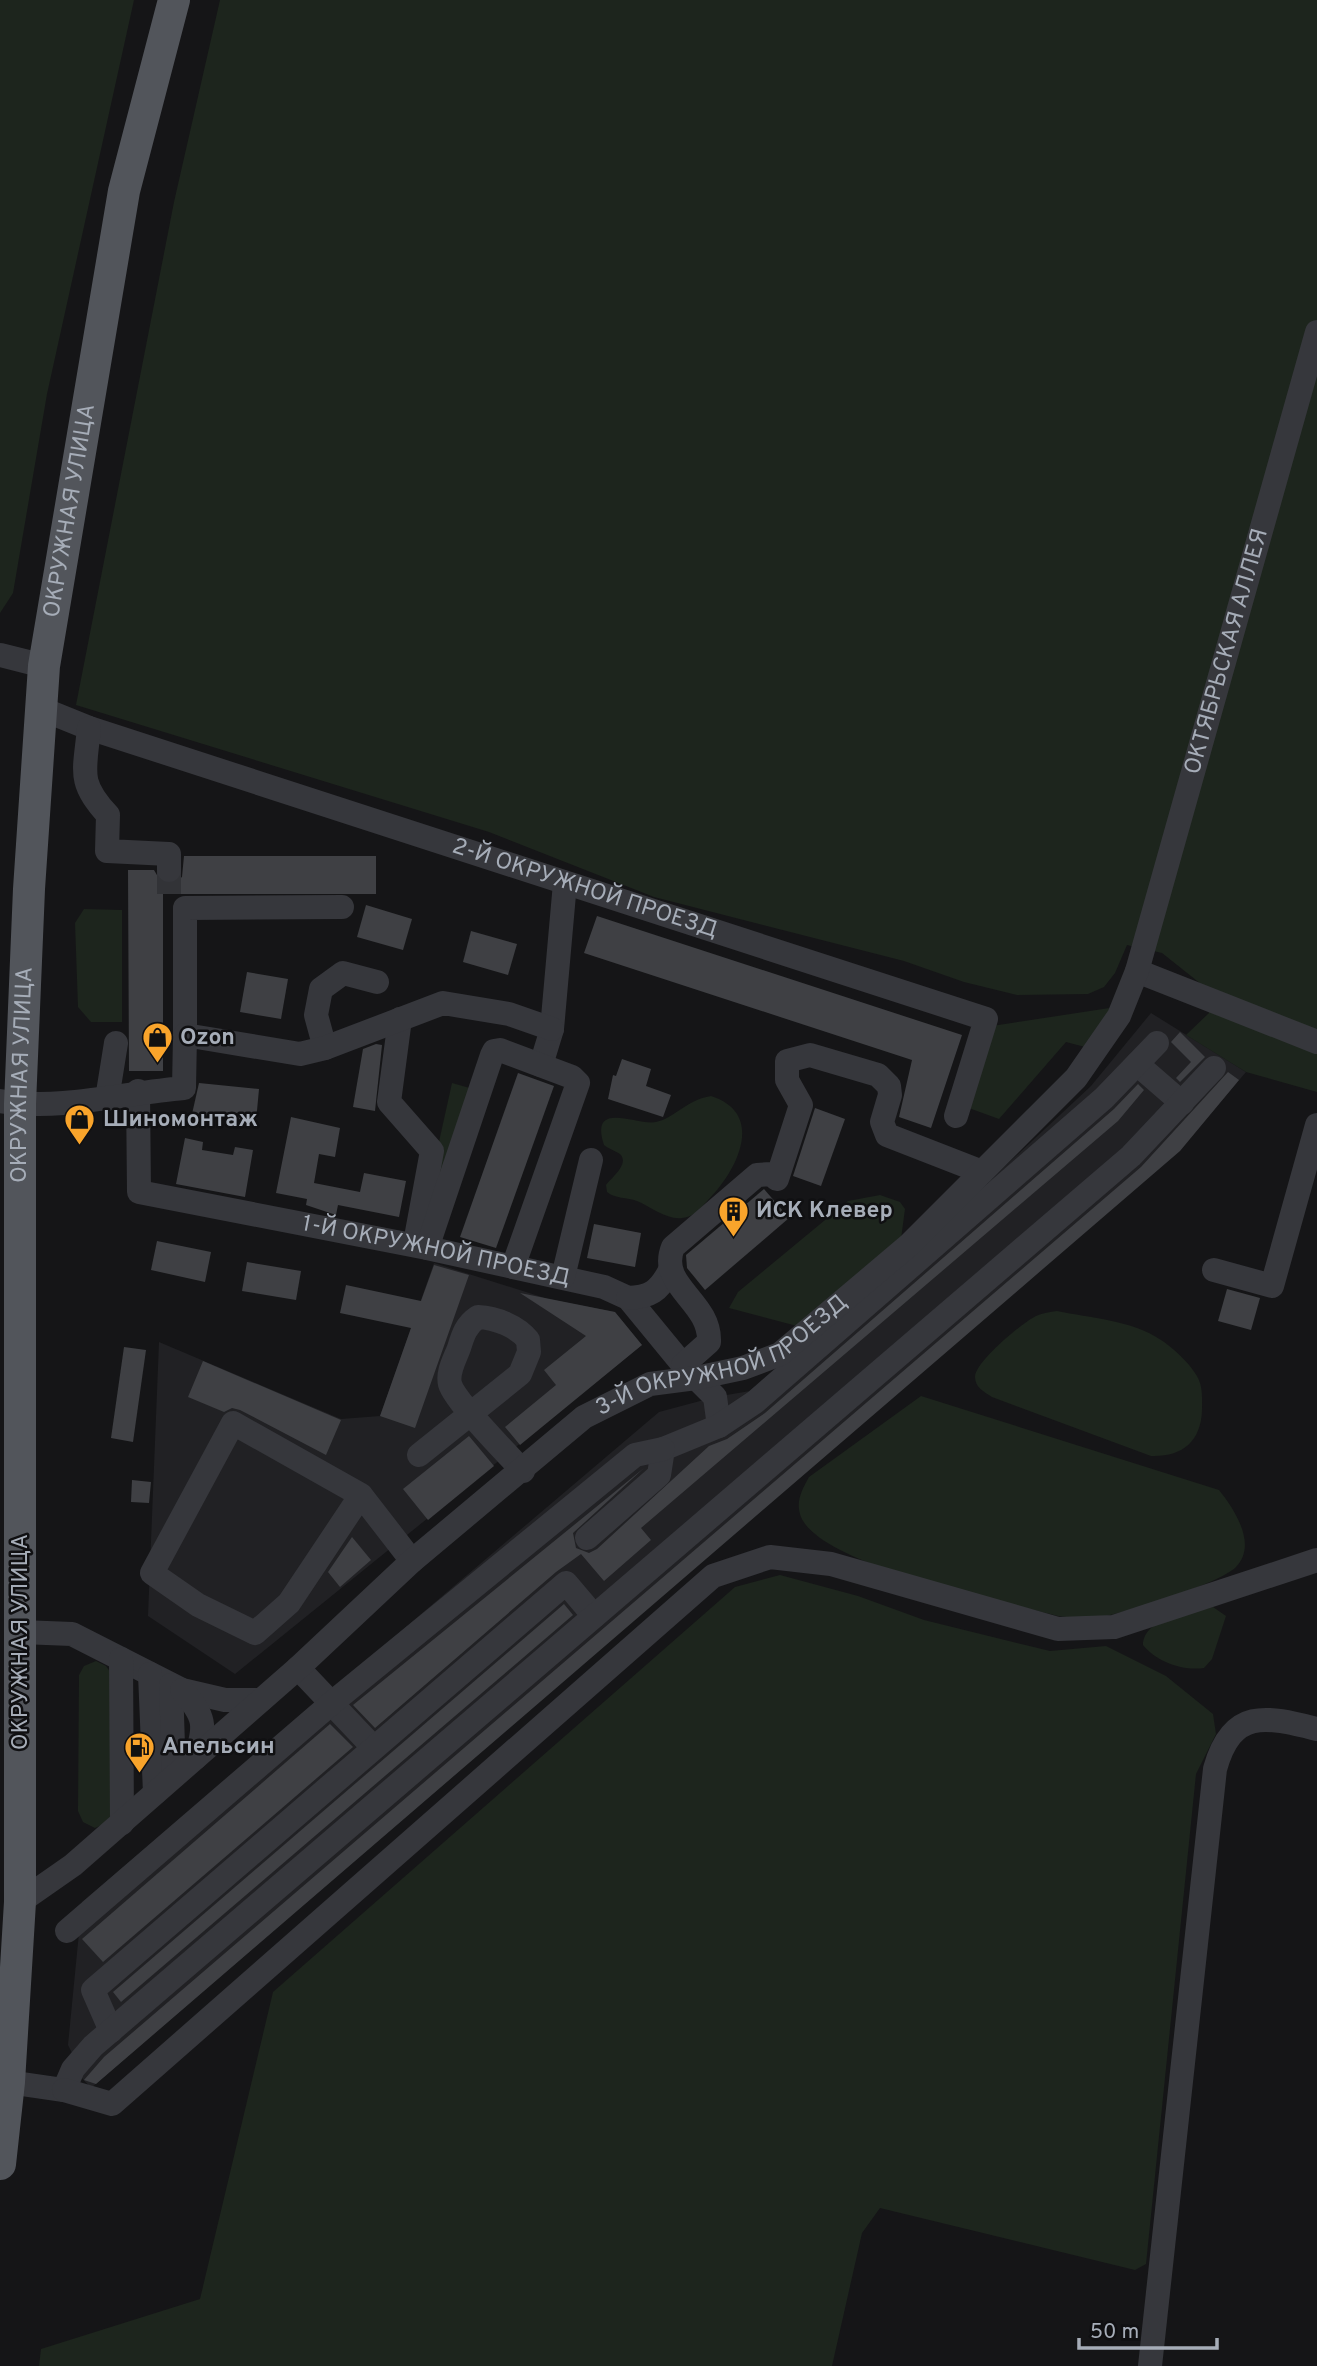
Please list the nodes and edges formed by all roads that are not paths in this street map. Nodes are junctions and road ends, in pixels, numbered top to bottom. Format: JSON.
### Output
{"nodes":[{"id":1,"x":174,"y":0,"type":"edge"},
{"id":2,"x":1317,"y":332,"type":"edge"},
{"id":3,"x":0,"y":655,"type":"edge"},
{"id":4,"x":44,"y":666,"type":"junction"},
{"id":5,"x":42,"y":709,"type":"junction"},
{"id":6,"x":89,"y":728,"type":"junction"},
{"id":7,"x":565,"y":883,"type":"junction"},
{"id":8,"x":175,"y":891,"type":"junction"},
{"id":9,"x":342,"y":907,"type":"dead end"},
{"id":10,"x":1138,"y":971,"type":"junction"},
{"id":11,"x":377,"y":982,"type":"dead end"},
{"id":12,"x":400,"y":1019,"type":"junction"},
{"id":13,"x":552,"y":1029,"type":"junction"},
{"id":14,"x":185,"y":1035,"type":"junction"},
{"id":15,"x":116,"y":1042,"type":"dead end"},
{"id":16,"x":1317,"y":1042,"type":"edge"},
{"id":17,"x":1157,"y":1044,"type":"dead end"},
{"id":18,"x":325,"y":1048,"type":"junction"},
{"id":19,"x":1137,"y":1064,"type":"junction"},
{"id":20,"x":541,"y":1065,"type":"junction"},
{"id":21,"x":1214,"y":1068,"type":"dead end"},
{"id":22,"x":138,"y":1091,"type":"junction"},
{"id":23,"x":107,"y":1099,"type":"junction"},
{"id":24,"x":10,"y":1102,"type":"edge"},
{"id":25,"x":1182,"y":1103,"type":"junction"},
{"id":26,"x":956,"y":1116,"type":"dead end"},
{"id":27,"x":1317,"y":1125,"type":"edge"},
{"id":28,"x":591,"y":1160,"type":"dead end"},
{"id":29,"x":982,"y":1172,"type":"junction"},
{"id":30,"x":420,"y":1247,"type":"junction"},
{"id":31,"x":513,"y":1267,"type":"junction"},
{"id":32,"x":1214,"y":1270,"type":"dead end"},
{"id":33,"x":669,"y":1272,"type":"junction"},
{"id":34,"x":563,"y":1277,"type":"junction"},
{"id":35,"x":628,"y":1298,"type":"junction"},
{"id":36,"x":689,"y":1371,"type":"junction"},
{"id":37,"x":719,"y":1426,"type":"junction"},
{"id":38,"x":663,"y":1449,"type":"junction"},
{"id":39,"x":419,"y":1455,"type":"dead end"},
{"id":40,"x":523,"y":1471,"type":"junction"},
{"id":41,"x":361,"y":1495,"type":"junction"},
{"id":42,"x":587,"y":1538,"type":"dead end"},
{"id":43,"x":1317,"y":1560,"type":"edge"},
{"id":44,"x":411,"y":1561,"type":"junction"},
{"id":45,"x":10,"y":1591,"type":"edge"},
{"id":46,"x":594,"y":1616,"type":"junction"},
{"id":47,"x":21,"y":1632,"type":"junction"},
{"id":48,"x":121,"y":1659,"type":"junction"},
{"id":49,"x":298,"y":1668,"type":"junction"},
{"id":50,"x":168,"y":1683,"type":"junction"},
{"id":51,"x":261,"y":1700,"type":"junction"},
{"id":52,"x":333,"y":1702,"type":"junction"},
{"id":53,"x":1317,"y":1729,"type":"edge"},
{"id":54,"x":373,"y":1747,"type":"junction"},
{"id":55,"x":195,"y":1758,"type":"junction"},
{"id":56,"x":174,"y":1776,"type":"junction"},
{"id":57,"x":155,"y":1793,"type":"junction"},
{"id":58,"x":122,"y":1823,"type":"junction"},
{"id":59,"x":20,"y":1902,"type":"junction"},
{"id":60,"x":67,"y":1931,"type":"dead end"},
{"id":61,"x":110,"y":2031,"type":"junction"},
{"id":62,"x":7,"y":2066,"type":"edge"},
{"id":63,"x":64,"y":2090,"type":"junction"},
{"id":64,"x":0,"y":2160,"type":"edge"},
{"id":65,"x":1150,"y":2366,"type":"edge"}],
"edges":[{"from":1,"to":4,"type":"main road","name":"ОКРУЖНАЯ УЛИЦА"},
{"from":2,"to":10,"type":"street","name":"ОКТЯБРЬСКАЯ АЛЛЕЯ"},
{"from":3,"to":4,"type":"street"},
{"from":4,"to":5,"type":"main road","name":"ОКРУЖНАЯ УЛИЦА"},
{"from":5,"to":6,"type":"street","name":"2-Й ОКРУЖНОЙ ПРОЕЗД"},
{"from":5,"to":24,"type":"main road","name":"ОКРУЖНАЯ УЛИЦА"},
{"from":6,"to":7,"type":"street","name":"2-Й ОКРУЖНОЙ ПРОЕЗД"},
{"from":6,"to":8,"type":"street"},
{"from":7,"to":13,"type":"street"},
{"from":7,"to":26,"type":"street","name":"2-Й ОКРУЖНОЙ ПРОЕЗД"},
{"from":8,"to":9,"type":"street"},
{"from":8,"to":14,"type":"street"},
{"from":10,"to":16,"type":"street"},
{"from":10,"to":29,"type":"street","name":"3-Й ОКРУЖНОЙ ПРОЕЗД"},
{"from":11,"to":18,"type":"street"},
{"from":12,"to":13,"type":"street"},
{"from":12,"to":18,"type":"street"},
{"from":12,"to":30,"type":"street"},
{"from":13,"to":20,"type":"street"},
{"from":14,"to":18,"type":"street"},
{"from":14,"to":22,"type":"street"},
{"from":15,"to":23,"type":"street"},
{"from":17,"to":19,"type":"street"},
{"from":19,"to":25,"type":"street"},
{"from":19,"to":37,"type":"street"},
{"from":20,"to":30,"type":"street"},
{"from":20,"to":31,"type":"street"},
{"from":21,"to":25,"type":"street"},
{"from":22,"to":23,"type":"street"},
{"from":22,"to":30,"type":"street","name":"1-Й ОКРУЖНОЙ ПРОЕЗД"},
{"from":23,"to":24,"type":"street"},
{"from":24,"to":45,"type":"main road","name":"ОКРУЖНАЯ УЛИЦА"},
{"from":25,"to":46,"type":"street"},
{"from":27,"to":32,"type":"street"},
{"from":28,"to":34,"type":"street"},
{"from":29,"to":33,"type":"street"},
{"from":29,"to":36,"type":"street","name":"3-Й ОКРУЖНОЙ ПРОЕЗД"},
{"from":30,"to":31,"type":"street","name":"1-Й ОКРУЖНОЙ ПРОЕЗД"},
{"from":31,"to":34,"type":"street","name":"1-Й ОКРУЖНОЙ ПРОЕЗД"},
{"from":33,"to":35,"type":"street"},
{"from":33,"to":36,"type":"street"},
{"from":34,"to":35,"type":"street","name":"1-Й ОКРУЖНОЙ ПРОЕЗД"},
{"from":35,"to":36,"type":"street","name":"1-Й ОКРУЖНОЙ ПРОЕЗД"},
{"from":36,"to":37,"type":"street","name":"1-Й ОКРУЖНОЙ ПРОЕЗД"},
{"from":36,"to":40,"type":"street","name":"3-Й ОКРУЖНОЙ ПРОЕЗД"},
{"from":37,"to":38,"type":"street"},
{"from":38,"to":42,"type":"street"},
{"from":38,"to":52,"type":"street"},
{"from":39,"to":40,"type":"street"},
{"from":40,"to":44,"type":"street","name":"3-Й ОКРУЖНОЙ ПРОЕЗД"},
{"from":41,"to":41,"type":"street"},
{"from":41,"to":44,"type":"street"},
{"from":43,"to":63,"type":"street"},
{"from":44,"to":49,"type":"street","name":"3-Й ОКРУЖНОЙ ПРОЕЗД"},
{"from":45,"to":47,"type":"main road","name":"ОКРУЖНАЯ УЛИЦА"},
{"from":46,"to":54,"type":"street"},
{"from":46,"to":61,"type":"street"},
{"from":47,"to":48,"type":"street"},
{"from":47,"to":59,"type":"main road","name":"ОКРУЖНАЯ УЛИЦА"},
{"from":48,"to":50,"type":"street"},
{"from":48,"to":58,"type":"street"},
{"from":49,"to":51,"type":"street","name":"3-Й ОКРУЖНОЙ ПРОЕЗД"},
{"from":49,"to":52,"type":"street"},
{"from":50,"to":51,"type":"street"},
{"from":50,"to":55,"type":"street"},
{"from":50,"to":56,"type":"street"},
{"from":50,"to":57,"type":"street"},
{"from":51,"to":55,"type":"street","name":"3-Й ОКРУЖНОЙ ПРОЕЗД"},
{"from":52,"to":54,"type":"street"},
{"from":52,"to":60,"type":"street"},
{"from":53,"to":65,"type":"street"},
{"from":54,"to":61,"type":"street"},
{"from":55,"to":56,"type":"street","name":"3-Й ОКРУЖНОЙ ПРОЕЗД"},
{"from":56,"to":57,"type":"street","name":"3-Й ОКРУЖНОЙ ПРОЕЗД"},
{"from":57,"to":58,"type":"street","name":"3-Й ОКРУЖНОЙ ПРОЕЗД"},
{"from":58,"to":59,"type":"street","name":"3-Й ОКРУЖНОЙ ПРОЕЗД"},
{"from":59,"to":62,"type":"main road","name":"ОКРУЖНАЯ УЛИЦА"},
{"from":61,"to":63,"type":"street"},
{"from":62,"to":63,"type":"street"},
{"from":62,"to":64,"type":"main road","name":"ОКРУЖНАЯ УЛИЦА"}]}
